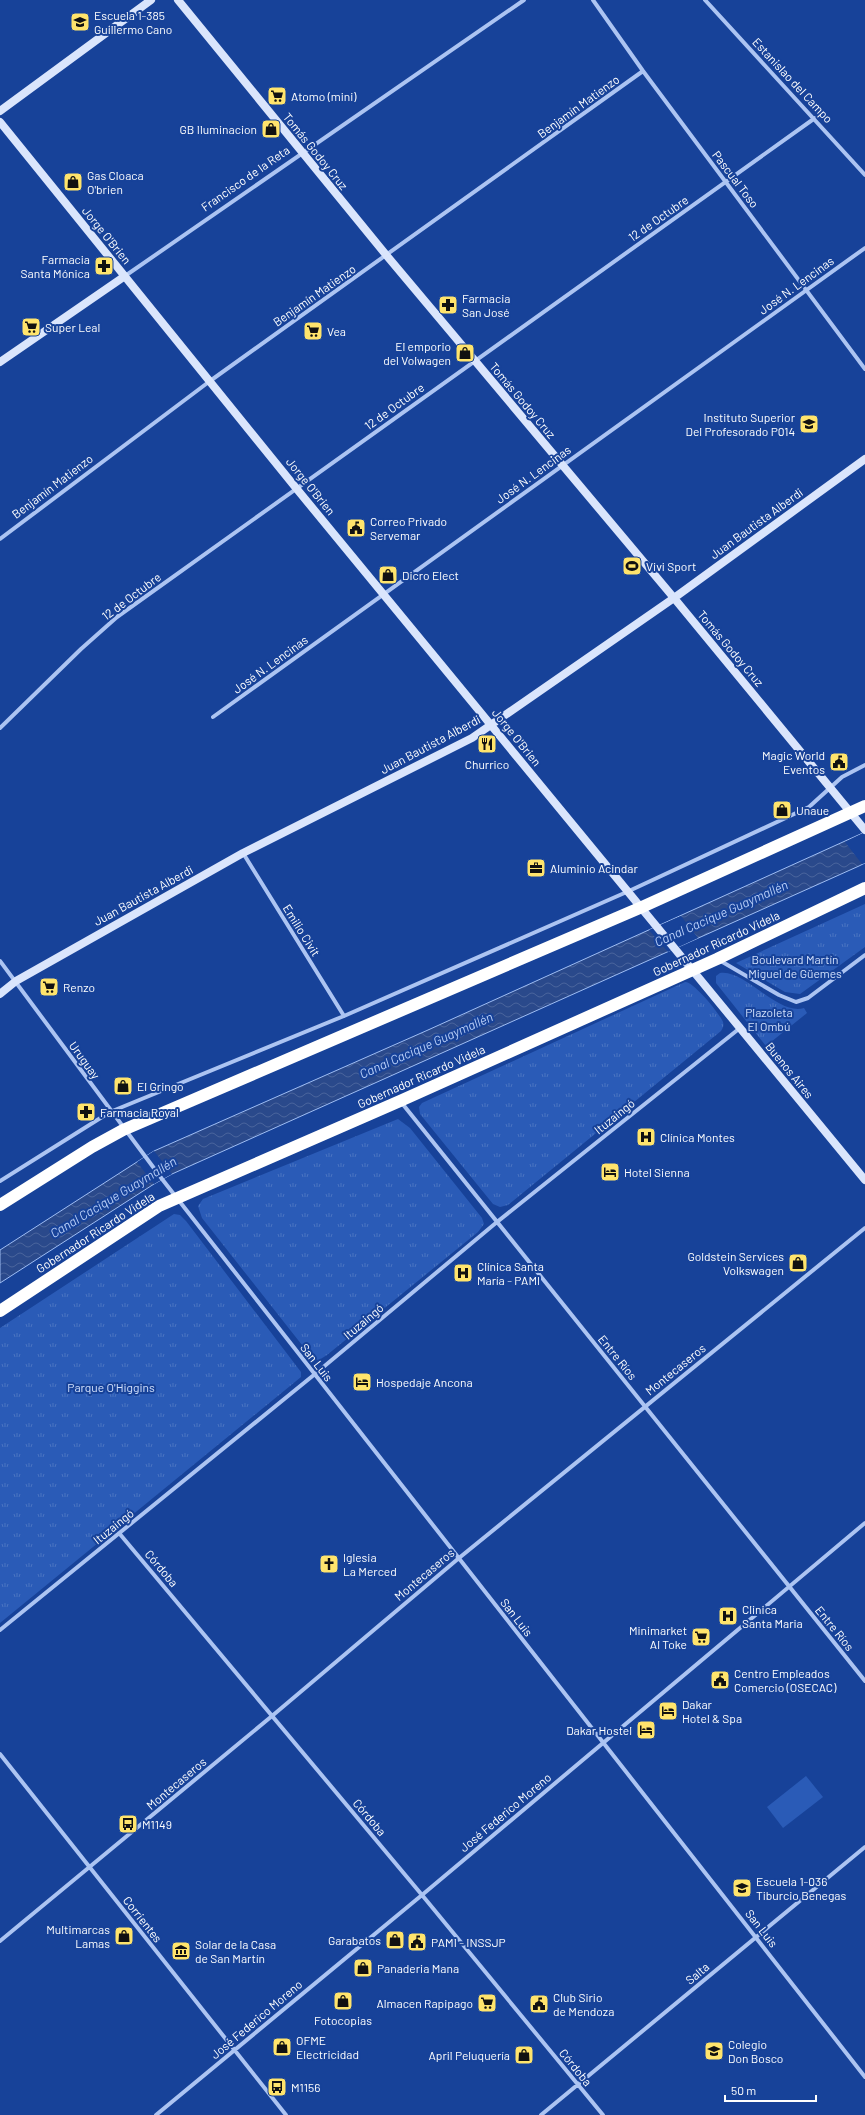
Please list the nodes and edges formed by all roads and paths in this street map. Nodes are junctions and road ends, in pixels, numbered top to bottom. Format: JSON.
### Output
{"nodes":[{"id":1,"x":151,"y":0,"type":"edge"},
{"id":2,"x":178,"y":0,"type":"edge"},
{"id":3,"x":524,"y":0,"type":"edge"},
{"id":4,"x":593,"y":0,"type":"edge"},
{"id":5,"x":705,"y":0,"type":"edge"},
{"id":6,"x":644,"y":72,"type":"junction"},
{"id":7,"x":0,"y":111,"type":"edge"},
{"id":8,"x":815,"y":118,"type":"junction"},
{"id":9,"x":0,"y":122,"type":"edge"},
{"id":10,"x":303,"y":154,"type":"junction"},
{"id":11,"x":865,"y":175,"type":"edge"},
{"id":12,"x":726,"y":182,"type":"junction"},
{"id":13,"x":865,"y":248,"type":"edge"},
{"id":14,"x":387,"y":256,"type":"junction"},
{"id":15,"x":125,"y":276,"type":"junction"},
{"id":16,"x":806,"y":290,"type":"junction"},
{"id":17,"x":474,"y":360,"type":"junction"},
{"id":18,"x":0,"y":362,"type":"edge"},
{"id":19,"x":865,"y":370,"type":"edge"},
{"id":20,"x":210,"y":381,"type":"junction"},
{"id":21,"x":865,"y":459,"type":"edge"},
{"id":22,"x":562,"y":466,"type":"junction"},
{"id":23,"x":296,"y":488,"type":"junction"},
{"id":24,"x":0,"y":539,"type":"edge"},
{"id":25,"x":384,"y":594,"type":"junction"},
{"id":26,"x":674,"y":598,"type":"junction"},
{"id":27,"x":213,"y":717,"type":"dead end"},
{"id":28,"x":492,"y":725,"type":"junction"},
{"id":29,"x":0,"y":728,"type":"edge"},
{"id":30,"x":865,"y":765,"type":"edge"},
{"id":31,"x":830,"y":787,"type":"junction"},
{"id":32,"x":865,"y":806,"type":"edge"},
{"id":33,"x":852,"y":814,"type":"junction"},
{"id":34,"x":865,"y":830,"type":"edge"},
{"id":35,"x":243,"y":853,"type":"junction"},
{"id":36,"x":865,"y":888,"type":"edge"},
{"id":37,"x":629,"y":891,"type":"junction"},
{"id":38,"x":642,"y":907,"type":"junction"},
{"id":39,"x":667,"y":938,"type":"joint"},
{"id":40,"x":865,"y":955,"type":"edge"},
{"id":41,"x":717,"y":959,"type":"junction"},
{"id":42,"x":0,"y":962,"type":"edge"},
{"id":43,"x":693,"y":970,"type":"junction"},
{"id":44,"x":16,"y":981,"type":"junction"},
{"id":45,"x":0,"y":994,"type":"edge"},
{"id":46,"x":344,"y":1016,"type":"junction"},
{"id":47,"x":740,"y":1028,"type":"junction"},
{"id":48,"x":400,"y":1101,"type":"junction"},
{"id":49,"x":110,"y":1112,"type":"junction"},
{"id":50,"x":123,"y":1130,"type":"junction"},
{"id":51,"x":154,"y":1169,"type":"joint"},
{"id":52,"x":865,"y":1180,"type":"edge"},
{"id":53,"x":0,"y":1181,"type":"edge"},
{"id":54,"x":176,"y":1197,"type":"junction"},
{"id":55,"x":0,"y":1205,"type":"edge"},
{"id":56,"x":497,"y":1222,"type":"junction"},
{"id":57,"x":865,"y":1228,"type":"edge"},
{"id":58,"x":0,"y":1311,"type":"edge"},
{"id":59,"x":315,"y":1374,"type":"junction"},
{"id":60,"x":645,"y":1406,"type":"junction"},
{"id":61,"x":865,"y":1523,"type":"edge"},
{"id":62,"x":119,"y":1533,"type":"junction"},
{"id":63,"x":459,"y":1558,"type":"junction"},
{"id":64,"x":789,"y":1587,"type":"junction"},
{"id":65,"x":0,"y":1630,"type":"edge"},
{"id":66,"x":865,"y":1681,"type":"edge"},
{"id":67,"x":272,"y":1716,"type":"junction"},
{"id":68,"x":603,"y":1742,"type":"junction"},
{"id":69,"x":0,"y":1754,"type":"edge"},
{"id":70,"x":865,"y":1847,"type":"edge"},
{"id":71,"x":90,"y":1867,"type":"junction"},
{"id":72,"x":422,"y":1895,"type":"junction"},
{"id":73,"x":756,"y":1937,"type":"junction"},
{"id":74,"x":0,"y":1941,"type":"edge"},
{"id":75,"x":234,"y":2050,"type":"junction"},
{"id":76,"x":865,"y":2077,"type":"edge"},
{"id":77,"x":578,"y":2085,"type":"junction"},
{"id":78,"x":156,"y":2115,"type":"edge"},
{"id":79,"x":286,"y":2115,"type":"edge"},
{"id":80,"x":541,"y":2115,"type":"edge"},
{"id":81,"x":603,"y":2115,"type":"edge"}],
"edges":[{"from":1,"to":7,"type":"street"},
{"from":2,"to":10,"type":"street","name":"Tomás Godoy Cruz"},
{"from":3,"to":10,"type":"street","name":"Francisco de la Reta"},
{"from":4,"to":6,"type":"street","name":"Pascual Toso"},
{"from":5,"to":8,"type":"street","name":"Estanislao del Campo"},
{"from":6,"to":12,"type":"street","name":"Pascual Toso"},
{"from":6,"to":14,"type":"street","name":"Benjamín Matienzo"},
{"from":8,"to":11,"type":"street","name":"Estanislao del Campo"},
{"from":8,"to":12,"type":"street","name":"12 de Octubre"},
{"from":9,"to":15,"type":"street","name":"Jorge O'Brien"},
{"from":10,"to":14,"type":"street","name":"Tomás Godoy Cruz"},
{"from":10,"to":15,"type":"street","name":"Francisco de la Reta"},
{"from":12,"to":16,"type":"street","name":"Pascual Toso"},
{"from":12,"to":17,"type":"street","name":"12 de Octubre"},
{"from":13,"to":16,"type":"street","name":"José N. Lencinas"},
{"from":14,"to":17,"type":"street","name":"Tomás Godoy Cruz"},
{"from":14,"to":20,"type":"street","name":"Benjamín Matienzo"},
{"from":15,"to":18,"type":"street","name":"Francisco de la Reta"},
{"from":15,"to":20,"type":"street","name":"Jorge O'Brien"},
{"from":16,"to":19,"type":"street","name":"Pascual Toso"},
{"from":16,"to":22,"type":"street","name":"José N. Lencinas"},
{"from":17,"to":22,"type":"street","name":"Tomás Godoy Cruz"},
{"from":17,"to":23,"type":"street","name":"12 de Octubre"},
{"from":20,"to":23,"type":"street","name":"Jorge O'Brien"},
{"from":20,"to":24,"type":"street","name":"Benjamín Matienzo"},
{"from":21,"to":26,"type":"street","name":"Juan Bautista Alberdi"},
{"from":22,"to":25,"type":"street","name":"José N. Lencinas"},
{"from":22,"to":26,"type":"street","name":"Tomás Godoy Cruz"},
{"from":23,"to":25,"type":"street","name":"Jorge O'Brien"},
{"from":23,"to":29,"type":"street","name":"12 de Octubre"},
{"from":25,"to":27,"type":"street","name":"José N. Lencinas"},
{"from":25,"to":28,"type":"street","name":"Jorge O'Brien"},
{"from":26,"to":28,"type":"street","name":"Juan Bautista Alberdi"},
{"from":26,"to":31,"type":"street","name":"Tomás Godoy Cruz"},
{"from":28,"to":35,"type":"street","name":"Juan Bautista Alberdi"},
{"from":28,"to":37,"type":"street","name":"Jorge O'Brien"},
{"from":30,"to":31,"type":"street"},
{"from":31,"to":33,"type":"street","name":"Tomás Godoy Cruz"},
{"from":31,"to":37,"type":"street"},
{"from":32,"to":33,"type":"highway"},
{"from":33,"to":34,"type":"street","name":"Tomás Godoy Cruz"},
{"from":33,"to":38,"type":"highway"},
{"from":35,"to":44,"type":"street","name":"Juan Bautista Alberdi"},
{"from":35,"to":46,"type":"street","name":"Emilio Civit"},
{"from":36,"to":41,"type":"highway","name":"Gobernador Ricardo Videla"},
{"from":37,"to":38,"type":"street","name":"Jorge O'Brien"},
{"from":37,"to":46,"type":"street"},
{"from":38,"to":39,"type":"street","name":"Jorge O'Brien"},
{"from":38,"to":50,"type":"highway"},
{"from":39,"to":43,"type":"street","name":"Buenos Aires"},
{"from":40,"to":41,"type":"street"},
{"from":41,"to":43,"type":"highway","name":"Gobernador Ricardo Videla"},
{"from":42,"to":44,"type":"street","name":"Uruguay"},
{"from":43,"to":47,"type":"street","name":"Buenos Aires"},
{"from":43,"to":48,"type":"highway","name":"Gobernador Ricardo Videla"},
{"from":44,"to":45,"type":"street","name":"Juan Bautista Alberdi"},
{"from":44,"to":49,"type":"street","name":"Uruguay"},
{"from":46,"to":49,"type":"street"},
{"from":47,"to":52,"type":"street","name":"Buenos Aires"},
{"from":47,"to":56,"type":"street","name":"Ituzaingó"},
{"from":48,"to":54,"type":"highway","name":"Gobernador Ricardo Videla"},
{"from":48,"to":56,"type":"street","name":"Entre Ríos"},
{"from":49,"to":50,"type":"street","name":"Uruguay"},
{"from":49,"to":53,"type":"street"},
{"from":50,"to":51,"type":"street","name":"Uruguay"},
{"from":50,"to":55,"type":"highway"},
{"from":51,"to":54,"type":"street","name":"San Luis"},
{"from":54,"to":58,"type":"highway","name":"Gobernador Ricardo Videla"},
{"from":54,"to":59,"type":"street","name":"San Luis"},
{"from":56,"to":59,"type":"street","name":"Ituzaingó"},
{"from":56,"to":60,"type":"street","name":"Entre Ríos"},
{"from":57,"to":60,"type":"street","name":"Montecaseros"},
{"from":59,"to":62,"type":"street","name":"Ituzaingó"},
{"from":59,"to":63,"type":"street","name":"San Luis"},
{"from":60,"to":63,"type":"street","name":"Montecaseros"},
{"from":60,"to":64,"type":"street","name":"Entre Ríos"},
{"from":61,"to":64,"type":"street","name":"José Federico Moreno"},
{"from":62,"to":65,"type":"street","name":"Ituzaingó"},
{"from":62,"to":67,"type":"street","name":"Córdoba"},
{"from":63,"to":67,"type":"street","name":"Montecaseros"},
{"from":63,"to":68,"type":"street","name":"San Luis"},
{"from":64,"to":66,"type":"street","name":"Entre Ríos"},
{"from":64,"to":68,"type":"street","name":"José Federico Moreno"},
{"from":67,"to":71,"type":"street","name":"Montecaseros"},
{"from":67,"to":72,"type":"street","name":"Córdoba"},
{"from":68,"to":72,"type":"street","name":"José Federico Moreno"},
{"from":68,"to":73,"type":"street","name":"San Luis"},
{"from":69,"to":71,"type":"street","name":"Corrientes"},
{"from":70,"to":73,"type":"street","name":"Salta"},
{"from":71,"to":74,"type":"street","name":"Montecaseros"},
{"from":71,"to":75,"type":"street","name":"Corrientes"},
{"from":72,"to":75,"type":"street","name":"José Federico Moreno"},
{"from":72,"to":77,"type":"street","name":"Córdoba"},
{"from":73,"to":76,"type":"street","name":"San Luis"},
{"from":73,"to":77,"type":"street","name":"Salta"},
{"from":75,"to":78,"type":"street","name":"José Federico Moreno"},
{"from":75,"to":79,"type":"street","name":"Corrientes"},
{"from":77,"to":80,"type":"street","name":"Salta"},
{"from":77,"to":81,"type":"street","name":"Córdoba"}]}
